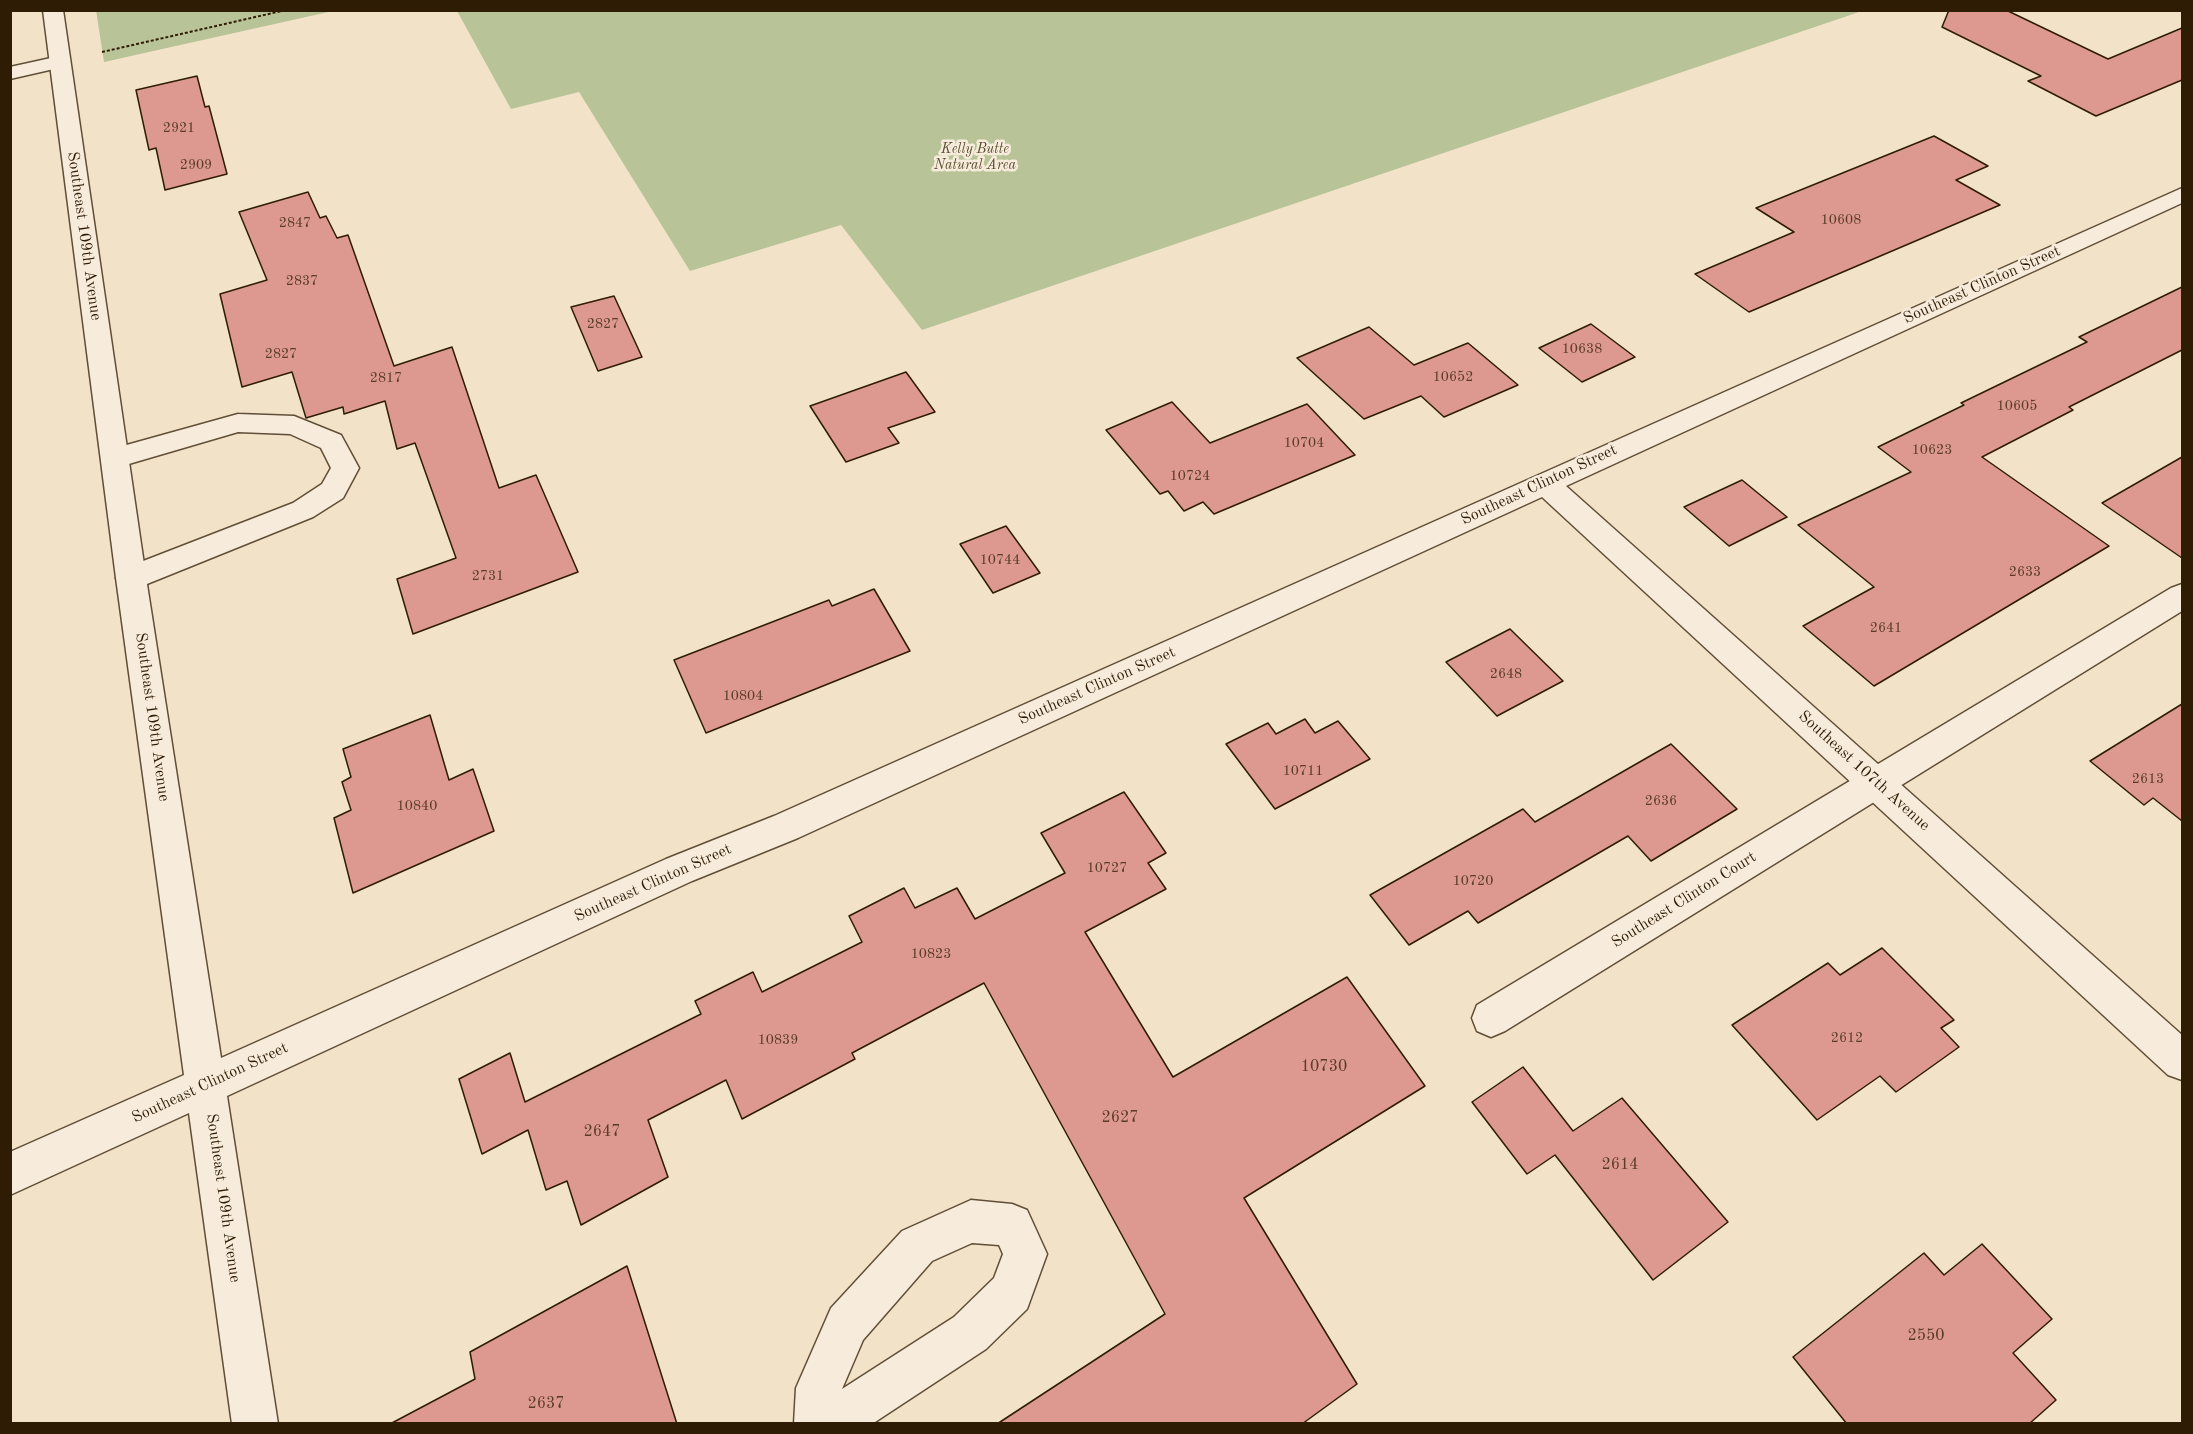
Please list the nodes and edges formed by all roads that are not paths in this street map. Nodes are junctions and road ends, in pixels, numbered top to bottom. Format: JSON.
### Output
{"nodes":[{"id":1,"x":53,"y":10,"type":"edge"},
{"id":2,"x":60,"y":62,"type":"junction"},
{"id":3,"x":10,"y":73,"type":"edge"},
{"id":4,"x":2182,"y":195,"type":"edge"},
{"id":5,"x":115,"y":458,"type":"junction"},
{"id":6,"x":1544,"y":483,"type":"junction"},
{"id":7,"x":131,"y":578,"type":"junction"},
{"id":8,"x":2182,"y":596,"type":"edge"},
{"id":9,"x":1876,"y":781,"type":"junction"},
{"id":10,"x":1491,"y":1018,"type":"dead end"},
{"id":11,"x":2180,"y":1054,"type":"edge"},
{"id":12,"x":206,"y":1085,"type":"junction"},
{"id":13,"x":10,"y":1174,"type":"edge"},
{"id":14,"x":255,"y":1424,"type":"edge"},
{"id":15,"x":818,"y":1424,"type":"edge"},
{"id":16,"x":830,"y":1424,"type":"edge"}],
"edges":[{"from":1,"to":2,"type":"street","name":"Southeast 109th Avenue"},
{"from":2,"to":3,"type":"street"},
{"from":2,"to":5,"type":"street","name":"Southeast 109th Avenue"},
{"from":4,"to":6,"type":"street","name":"Southeast Clinton Street"},
{"from":5,"to":7,"type":"street","name":"Southeast 109th Avenue"},
{"from":5,"to":7,"type":"street"},
{"from":6,"to":9,"type":"street","name":"Southeast 107th Avenue"},
{"from":6,"to":12,"type":"street","name":"Southeast Clinton Street"},
{"from":7,"to":12,"type":"street","name":"Southeast 109th Avenue"},
{"from":8,"to":9,"type":"street","name":"Southeast Clinton Court"},
{"from":9,"to":10,"type":"street","name":"Southeast Clinton Court"},
{"from":9,"to":11,"type":"street","name":"Southeast 107th Avenue"},
{"from":12,"to":13,"type":"street","name":"Southeast Clinton Street"},
{"from":12,"to":14,"type":"street","name":"Southeast 109th Avenue"},
{"from":15,"to":16,"type":"street"}]}
